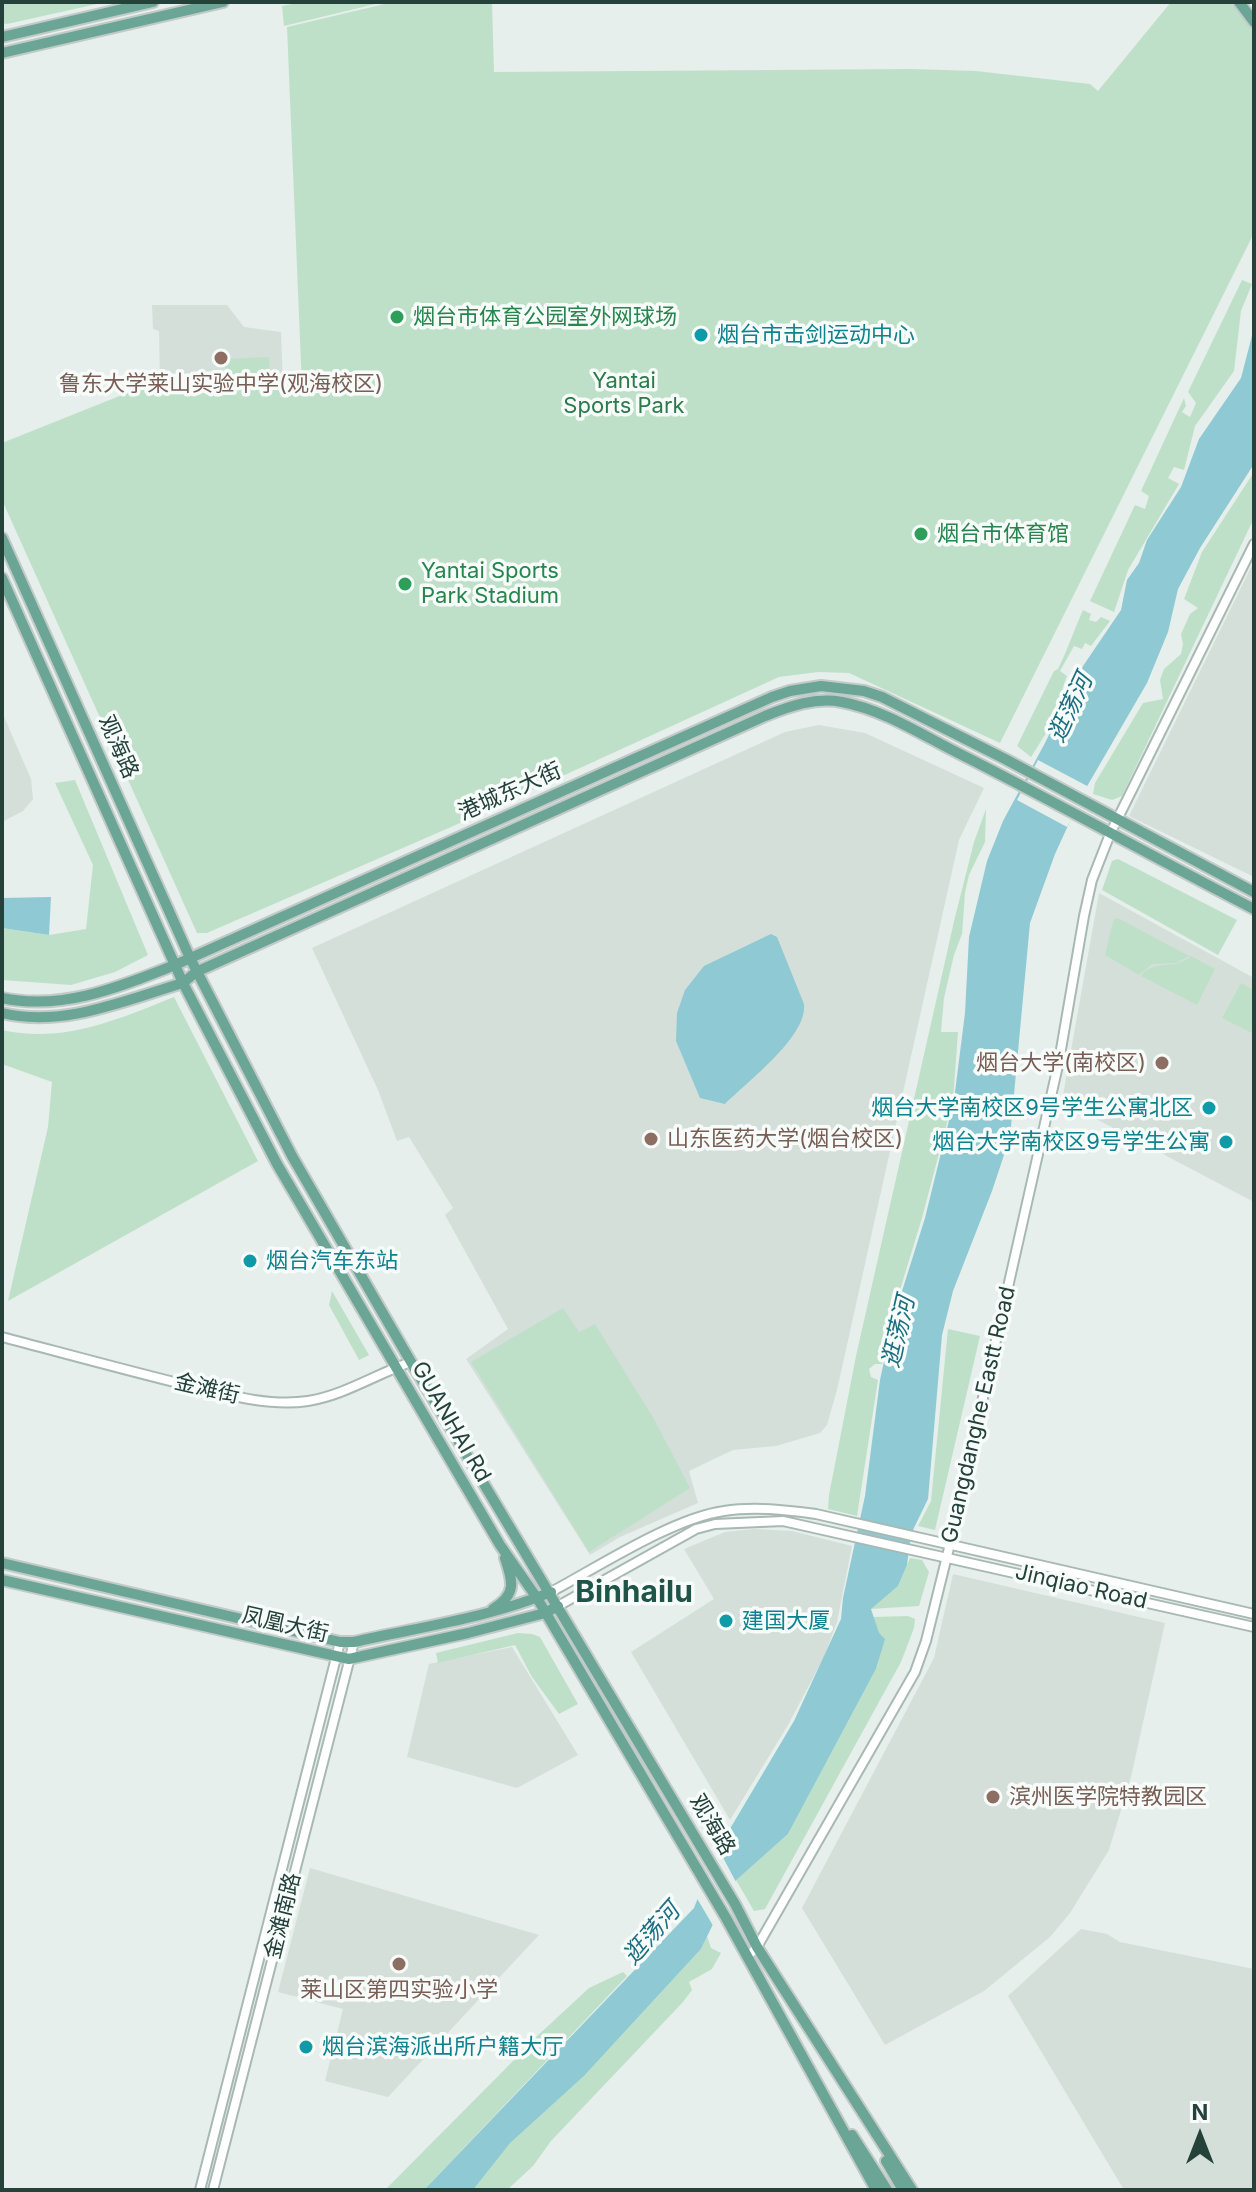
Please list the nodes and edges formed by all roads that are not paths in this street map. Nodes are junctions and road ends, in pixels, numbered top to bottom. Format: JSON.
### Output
{"nodes":[{"id":1,"x":153,"y":2,"type":"edge"},
{"id":2,"x":223,"y":2,"type":"edge"},
{"id":3,"x":1239,"y":2,"type":"edge"},
{"id":4,"x":1254,"y":22,"type":"edge"},
{"id":5,"x":2,"y":37,"type":"edge"},
{"id":6,"x":2,"y":53,"type":"edge"},
{"id":7,"x":2,"y":538,"type":"edge"},
{"id":8,"x":1254,"y":544,"type":"edge"},
{"id":9,"x":2,"y":578,"type":"edge"},
{"id":10,"x":1116,"y":820,"type":"junction"},
{"id":11,"x":1110,"y":834,"type":"junction"},
{"id":12,"x":1254,"y":892,"type":"edge"},
{"id":13,"x":1254,"y":909,"type":"edge"},
{"id":14,"x":190,"y":958,"type":"junction"},
{"id":15,"x":175,"y":965,"type":"junction"},
{"id":16,"x":196,"y":972,"type":"junction"},
{"id":17,"x":183,"y":983,"type":"junction"},
{"id":18,"x":2,"y":998,"type":"edge"},
{"id":19,"x":2,"y":1013,"type":"edge"},
{"id":20,"x":2,"y":1337,"type":"edge"},
{"id":21,"x":411,"y":1362,"type":"junction"},
{"id":22,"x":395,"y":1367,"type":"junction"},
{"id":23,"x":950,"y":1544,"type":"junction"},
{"id":24,"x":500,"y":1545,"type":"junction"},
{"id":25,"x":947,"y":1557,"type":"junction"},
{"id":26,"x":2,"y":1563,"type":"edge"},
{"id":27,"x":38,"y":1571,"type":"junction"},
{"id":28,"x":2,"y":1580,"type":"edge"},
{"id":29,"x":34,"y":1588,"type":"junction"},
{"id":30,"x":551,"y":1592,"type":"junction"},
{"id":31,"x":537,"y":1598,"type":"junction"},
{"id":32,"x":558,"y":1606,"type":"junction"},
{"id":33,"x":485,"y":1613,"type":"junction"},
{"id":34,"x":545,"y":1613,"type":"junction"},
{"id":35,"x":1254,"y":1614,"type":"edge"},
{"id":36,"x":1254,"y":1627,"type":"edge"},
{"id":37,"x":294,"y":1631,"type":"junction"},
{"id":38,"x":340,"y":1642,"type":"junction"},
{"id":39,"x":354,"y":1642,"type":"junction"},
{"id":40,"x":292,"y":1647,"type":"junction"},
{"id":41,"x":336,"y":1657,"type":"junction"},
{"id":42,"x":349,"y":1659,"type":"junction"},
{"id":43,"x":699,"y":1872,"type":"joint"},
{"id":44,"x":757,"y":1947,"type":"junction"},
{"id":45,"x":747,"y":1957,"type":"junction"},
{"id":46,"x":831,"y":2065,"type":"junction"},
{"id":47,"x":813,"y":2072,"type":"junction"},
{"id":48,"x":200,"y":2190,"type":"edge"},
{"id":49,"x":213,"y":2190,"type":"edge"},
{"id":50,"x":876,"y":2190,"type":"edge"},
{"id":51,"x":887,"y":2190,"type":"edge"},
{"id":52,"x":903,"y":2190,"type":"edge"},
{"id":53,"x":912,"y":2190,"type":"edge"}],
"edges":[{"from":1,"to":5,"type":"main road"},
{"from":2,"to":6,"type":"main road"},
{"from":3,"to":4,"type":"main road"},
{"from":7,"to":14,"type":"main road","name":"观海路"},
{"from":8,"to":10,"type":"street"},
{"from":9,"to":15,"type":"main road","name":"观海路"},
{"from":10,"to":11,"type":"street","name":"Guangdanghe Eastt Road"},
{"from":10,"to":12,"type":"main road","name":"港城东大街"},
{"from":10,"to":14,"type":"main road","name":"港城东大街"},
{"from":11,"to":13,"type":"main road","name":"港城东大街"},
{"from":11,"to":16,"type":"main road","name":"港城东大街"},
{"from":11,"to":23,"type":"street","name":"Guangdanghe Eastt Road"},
{"from":14,"to":15,"type":"main road","name":"港城东大街"},
{"from":14,"to":16,"type":"main road","name":"观海路"},
{"from":15,"to":17,"type":"main road","name":"观海路"},
{"from":15,"to":18,"type":"main road","name":"港城东大街"},
{"from":16,"to":17,"type":"main road","name":"港城东大街"},
{"from":16,"to":21,"type":"main road","name":"GUANHAI Rd"},
{"from":17,"to":19,"type":"main road","name":"港城东大街"},
{"from":17,"to":22,"type":"main road","name":"GUANHAI Rd"},
{"from":20,"to":22,"type":"street","name":"金滩街"},
{"from":21,"to":22,"type":"street","name":"金滩街"},
{"from":21,"to":30,"type":"main road","name":"GUANHAI Rd"},
{"from":22,"to":24,"type":"main road","name":"GUANHAI Rd"},
{"from":23,"to":25,"type":"street","name":"Guangdanghe Eastt Road"},
{"from":23,"to":30,"type":"street","name":"Jinqiao Road"},
{"from":23,"to":35,"type":"street","name":"Jinqiao Road"},
{"from":24,"to":31,"type":"main road","name":"GUANHAI Rd"},
{"from":24,"to":33,"type":"main road"},
{"from":25,"to":32,"type":"street","name":"Jinqiao Road"},
{"from":25,"to":36,"type":"street","name":"Jinqiao Road"},
{"from":25,"to":44,"type":"street","name":"Guangdanghe Eastt Road"},
{"from":26,"to":27,"type":"main road","name":"凤凰大街"},
{"from":27,"to":29,"type":"main road"},
{"from":27,"to":37,"type":"main road","name":"凤凰大街"},
{"from":28,"to":29,"type":"main road","name":"凤凰大街"},
{"from":29,"to":40,"type":"main road","name":"凤凰大街"},
{"from":30,"to":31,"type":"main road","name":"凤凰大街"},
{"from":30,"to":32,"type":"main road","name":"GUANHAI Rd"},
{"from":31,"to":33,"type":"main road","name":"凤凰大街"},
{"from":31,"to":34,"type":"main road","name":"GUANHAI Rd"},
{"from":32,"to":34,"type":"main road","name":"凤凰大街"},
{"from":32,"to":44,"type":"main road","name":"观海路"},
{"from":33,"to":39,"type":"main road","name":"凤凰大街"},
{"from":34,"to":42,"type":"main road","name":"凤凰大街"},
{"from":34,"to":43,"type":"main road","name":"GUANHAI Rd"},
{"from":37,"to":38,"type":"main road","name":"凤凰大街"},
{"from":37,"to":40,"type":"main road"},
{"from":38,"to":39,"type":"main road","name":"凤凰大街"},
{"from":38,"to":41,"type":"street","name":"金滩南路"},
{"from":39,"to":42,"type":"street","name":"金滩南路"},
{"from":40,"to":41,"type":"main road","name":"凤凰大街"},
{"from":41,"to":42,"type":"main road","name":"凤凰大街"},
{"from":41,"to":48,"type":"street","name":"金滩南路"},
{"from":42,"to":49,"type":"street","name":"金滩南路"},
{"from":43,"to":45,"type":"main road","name":"观海路"},
{"from":44,"to":45,"type":"street","name":"Guangdanghe Eastt Road"},
{"from":44,"to":46,"type":"main road","name":"观海路"},
{"from":45,"to":47,"type":"main road","name":"观海路"},
{"from":46,"to":52,"type":"main road","name":"观海路"},
{"from":46,"to":53,"type":"main road","name":"观海路"},
{"from":47,"to":50,"type":"main road","name":"观海路"},
{"from":47,"to":51,"type":"main road","name":"观海路"}]}
